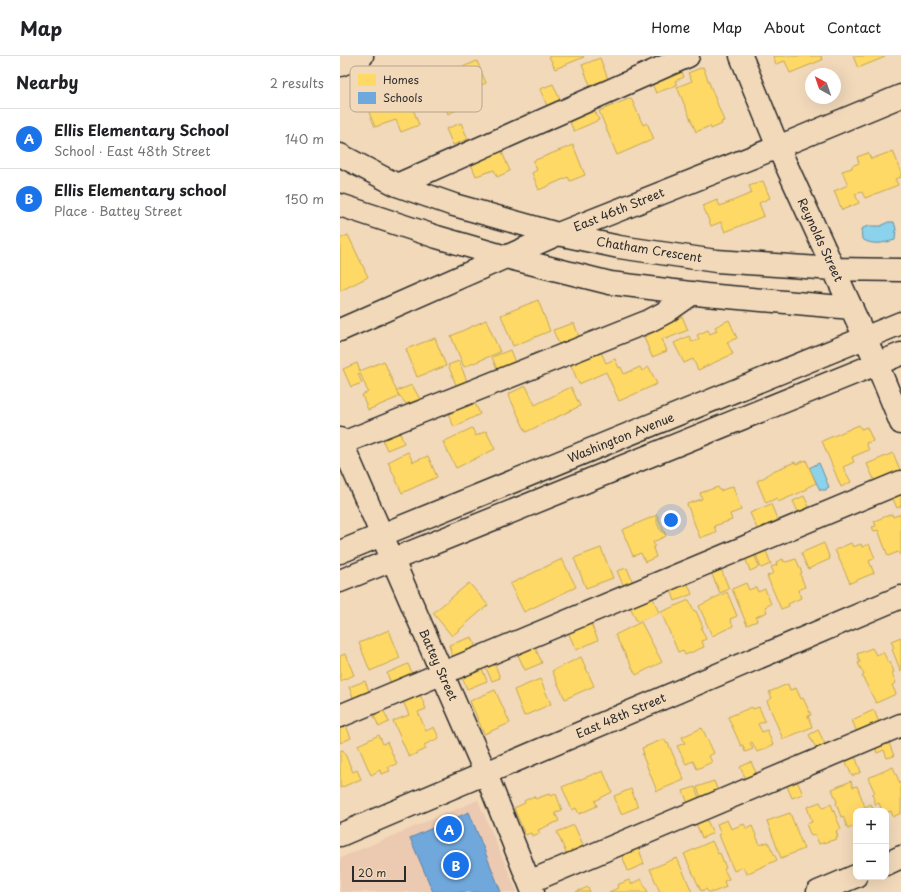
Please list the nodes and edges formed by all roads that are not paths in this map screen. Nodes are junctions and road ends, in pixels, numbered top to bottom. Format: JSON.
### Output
{"nodes":[{"id":1,"x":362,"y":56,"type":"edge"},
{"id":2,"x":688,"y":56,"type":"edge"},
{"id":3,"x":741,"y":56,"type":"edge"},
{"id":4,"x":340,"y":65,"type":"edge"},
{"id":5,"x":901,"y":96,"type":"edge"},
{"id":6,"x":778,"y":147,"type":"junction"},
{"id":7,"x":340,"y":155,"type":"edge"},
{"id":8,"x":397,"y":185,"type":"junction"},
{"id":9,"x":340,"y":205,"type":"edge"},
{"id":10,"x":558,"y":234,"type":"junction"},
{"id":11,"x":506,"y":257,"type":"junction"},
{"id":12,"x":834,"y":269,"type":"junction"},
{"id":13,"x":901,"y":270,"type":"edge"},
{"id":14,"x":693,"y":293,"type":"junction"},
{"id":15,"x":852,"y":308,"type":"junction"},
{"id":16,"x":901,"y":323,"type":"edge"},
{"id":17,"x":340,"y":330,"type":"edge"},
{"id":18,"x":865,"y":338,"type":"junction"},
{"id":19,"x":901,"y":354,"type":"edge"},
{"id":20,"x":877,"y":364,"type":"junction"},
{"id":21,"x":901,"y":423,"type":"edge"},
{"id":22,"x":341,"y":442,"type":"edge"},
{"id":23,"x":901,"y":482,"type":"edge"},
{"id":24,"x":381,"y":535,"type":"junction"},
{"id":25,"x":340,"y":552,"type":"edge"},
{"id":26,"x":392,"y":560,"type":"junction"},
{"id":27,"x":340,"y":581,"type":"edge"},
{"id":28,"x":901,"y":597,"type":"edge"},
{"id":29,"x":442,"y":673,"type":"junction"},
{"id":30,"x":340,"y":716,"type":"edge"},
{"id":31,"x":901,"y":725,"type":"edge"},
{"id":32,"x":486,"y":774,"type":"junction"},
{"id":33,"x":340,"y":835,"type":"edge"},
{"id":34,"x":901,"y":857,"type":"edge"},
{"id":35,"x":889,"y":863,"type":"edge"},
{"id":36,"x":853,"y":877,"type":"edge"},
{"id":37,"x":531,"y":887,"type":"edge"},
{"id":38,"x":818,"y":892,"type":"edge"}],
"edges":[{"from":1,"to":4,"type":"street"},
{"from":2,"to":8,"type":"street"},
{"from":3,"to":6,"type":"street","name":"Reynolds Street"},
{"from":5,"to":6,"type":"street","name":"East 46th Street"},
{"from":6,"to":10,"type":"street","name":"East 46th Street"},
{"from":6,"to":12,"type":"street","name":"Reynolds Street"},
{"from":7,"to":8,"type":"street","name":"Chatham Crescent"},
{"from":8,"to":10,"type":"street","name":"Chatham Crescent"},
{"from":9,"to":11,"type":"street"},
{"from":10,"to":11,"type":"street","name":"East 46th Street"},
{"from":10,"to":12,"type":"street","name":"Chatham Crescent"},
{"from":11,"to":14,"type":"street"},
{"from":11,"to":17,"type":"street","name":"East 46th Street"},
{"from":12,"to":13,"type":"street","name":"Chatham Crescent"},
{"from":12,"to":15,"type":"street","name":"Reynolds Street"},
{"from":14,"to":15,"type":"street"},
{"from":14,"to":22,"type":"street"},
{"from":15,"to":18,"type":"street","name":"Reynolds Street"},
{"from":16,"to":18,"type":"street","name":"Washington Avenue"},
{"from":18,"to":20,"type":"street","name":"Reynolds Street"},
{"from":18,"to":24,"type":"street","name":"Washington Avenue"},
{"from":19,"to":20,"type":"street"},
{"from":20,"to":21,"type":"street","name":"Reynolds Street"},
{"from":20,"to":26,"type":"street"},
{"from":22,"to":24,"type":"street","name":"Battey Street"},
{"from":23,"to":29,"type":"street"},
{"from":24,"to":25,"type":"street","name":"Washington Avenue"},
{"from":24,"to":26,"type":"street","name":"Battey Street"},
{"from":26,"to":27,"type":"street"},
{"from":26,"to":29,"type":"street","name":"Battey Street"},
{"from":28,"to":32,"type":"street","name":"East 48th Street"},
{"from":29,"to":30,"type":"street"},
{"from":29,"to":32,"type":"street","name":"Battey Street"},
{"from":31,"to":37,"type":"street"},
{"from":32,"to":33,"type":"street","name":"East 48th Street"},
{"from":32,"to":37,"type":"street","name":"Battey Street"},
{"from":34,"to":35,"type":"street"},
{"from":36,"to":38,"type":"street"}]}
